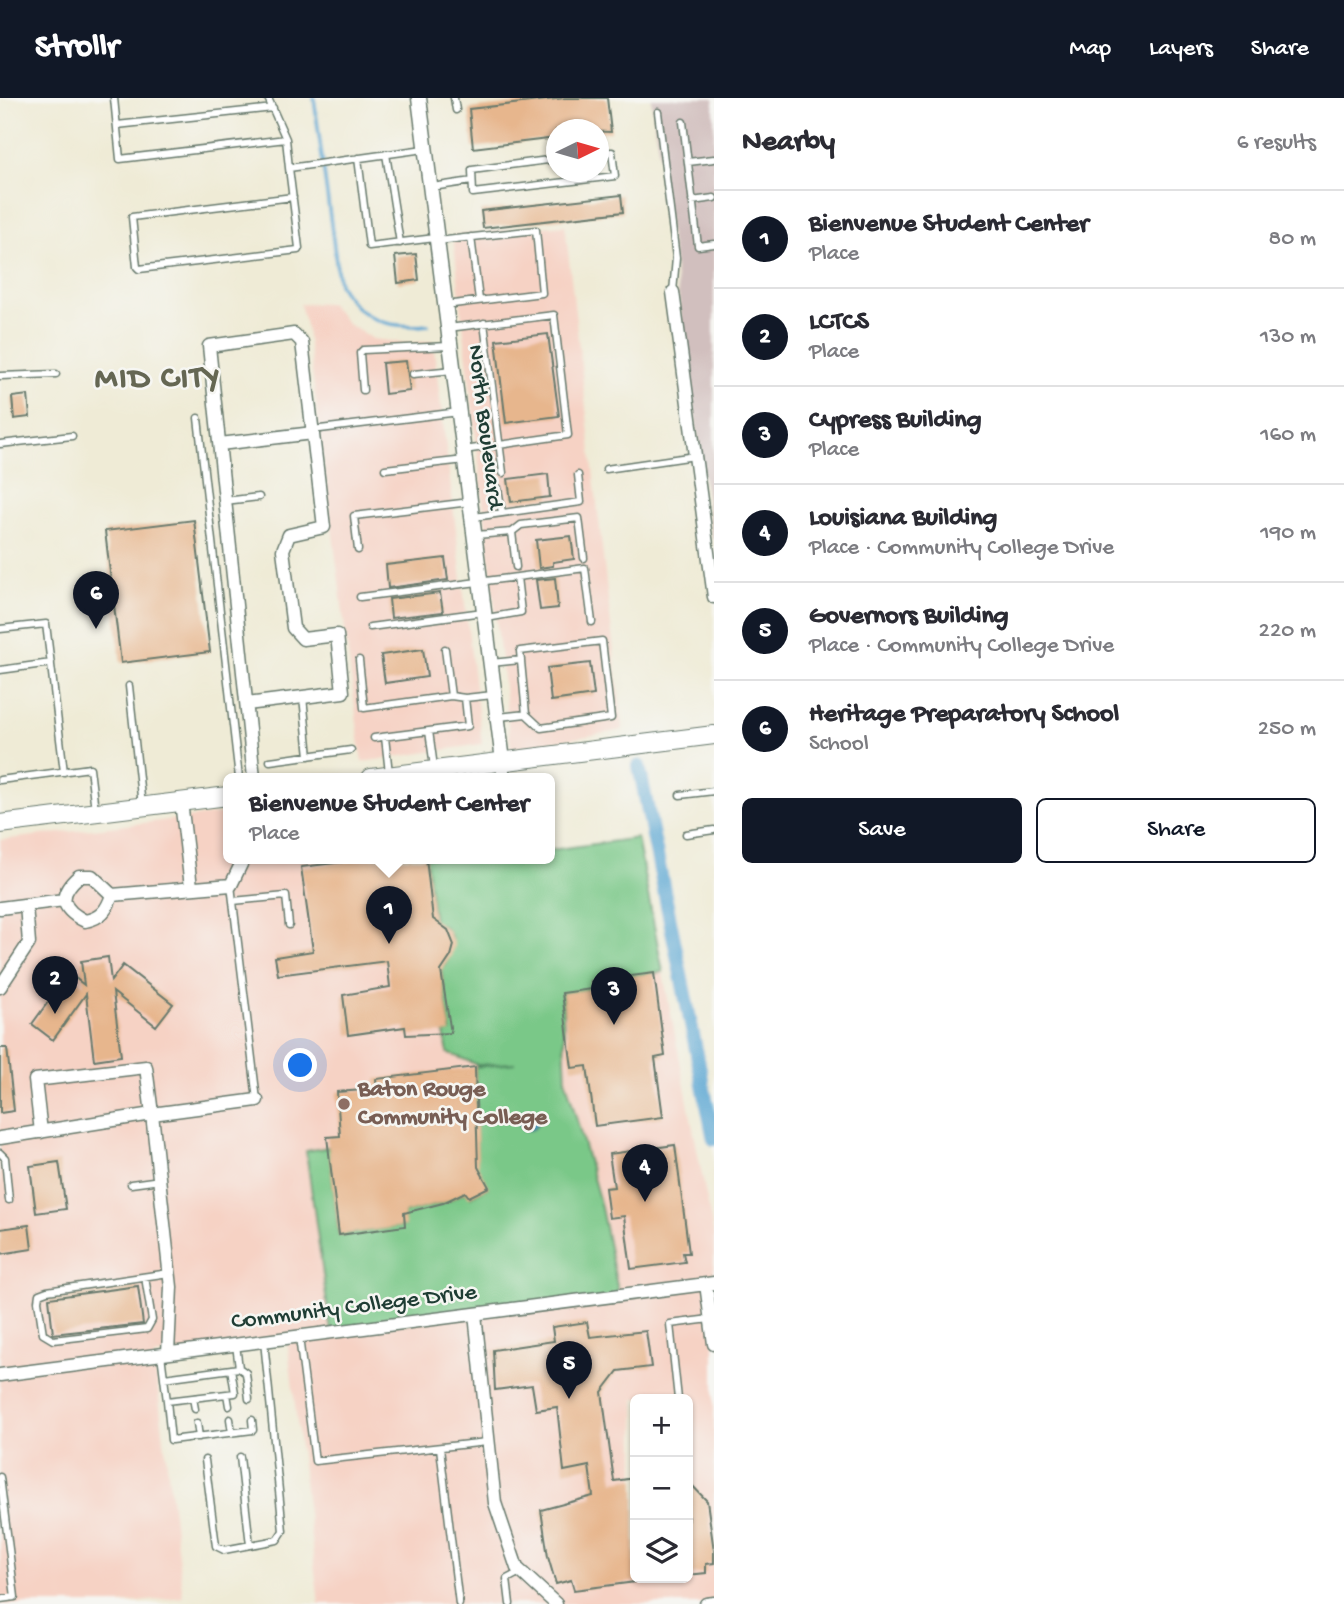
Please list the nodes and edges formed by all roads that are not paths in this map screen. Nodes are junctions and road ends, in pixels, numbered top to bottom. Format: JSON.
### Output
{"nodes":[{"id":1,"x":114,"y":98,"type":"edge"},
{"id":2,"x":268,"y":98,"type":"edge"},
{"id":3,"x":419,"y":98,"type":"edge"},
{"id":4,"x":454,"y":98,"type":"edge"},
{"id":5,"x":273,"y":108,"type":"junction"},
{"id":6,"x":456,"y":110,"type":"dead end"},
{"id":7,"x":658,"y":111,"type":"dead end"},
{"id":8,"x":683,"y":122,"type":"dead end"},
{"id":9,"x":117,"y":125,"type":"junction"},
{"id":10,"x":286,"y":139,"type":"junction"},
{"id":11,"x":426,"y":149,"type":"junction"},
{"id":12,"x":609,"y":152,"type":"edge"},
{"id":13,"x":386,"y":154,"type":"junction"},
{"id":14,"x":358,"y":158,"type":"junction"},
{"id":15,"x":714,"y":159,"type":"edge"},
{"id":16,"x":546,"y":160,"type":"edge"},
{"id":17,"x":688,"y":162,"type":"junction"},
{"id":18,"x":289,"y":168,"type":"junction"},
{"id":19,"x":609,"y":177,"type":"edge"},
{"id":20,"x":472,"y":181,"type":"junction"},
{"id":21,"x":568,"y":182,"type":"edge"},
{"id":22,"x":430,"y":187,"type":"junction"},
{"id":23,"x":293,"y":197,"type":"junction"},
{"id":24,"x":714,"y":198,"type":"edge"},
{"id":25,"x":692,"y":201,"type":"junction"},
{"id":26,"x":471,"y":237,"type":"junction"},
{"id":27,"x":437,"y":240,"type":"junction"},
{"id":28,"x":400,"y":243,"type":"junction"},
{"id":29,"x":714,"y":244,"type":"edge"},
{"id":30,"x":673,"y":292,"type":"joint"},
{"id":31,"x":479,"y":300,"type":"junction"},
{"id":32,"x":445,"y":305,"type":"junction"},
{"id":33,"x":484,"y":323,"type":"junction"},
{"id":34,"x":448,"y":328,"type":"junction"},
{"id":35,"x":450,"y":346,"type":"junction"},
{"id":36,"x":454,"y":370,"type":"junction"},
{"id":37,"x":55,"y":374,"type":"dead end"},
{"id":38,"x":413,"y":374,"type":"dead end"},
{"id":39,"x":0,"y":376,"type":"edge"},
{"id":40,"x":363,"y":390,"type":"dead end"},
{"id":41,"x":459,"y":412,"type":"junction"},
{"id":42,"x":198,"y":418,"type":"dead end"},
{"id":43,"x":312,"y":431,"type":"junction"},
{"id":44,"x":72,"y":436,"type":"dead end"},
{"id":45,"x":0,"y":444,"type":"edge"},
{"id":46,"x":220,"y":444,"type":"junction"},
{"id":47,"x":500,"y":445,"type":"junction"},
{"id":48,"x":464,"y":455,"type":"junction"},
{"id":49,"x":695,"y":456,"type":"junction"},
{"id":50,"x":606,"y":468,"type":"dead end"},
{"id":51,"x":385,"y":469,"type":"dead end"},
{"id":52,"x":503,"y":473,"type":"dead end"},
{"id":53,"x":578,"y":475,"type":"dead end"},
{"id":54,"x":498,"y":488,"type":"dead end"},
{"id":55,"x":259,"y":497,"type":"dead end"},
{"id":56,"x":225,"y":501,"type":"junction"},
{"id":57,"x":470,"y":502,"type":"junction"},
{"id":58,"x":502,"y":513,"type":"junction"},
{"id":59,"x":472,"y":517,"type":"junction"},
{"id":60,"x":512,"y":532,"type":"junction"},
{"id":61,"x":474,"y":536,"type":"junction"},
{"id":62,"x":710,"y":546,"type":"edge"},
{"id":63,"x":358,"y":550,"type":"dead end"},
{"id":64,"x":583,"y":558,"type":"dead end"},
{"id":65,"x":516,"y":567,"type":"dead end"},
{"id":66,"x":517,"y":577,"type":"junction"},
{"id":67,"x":480,"y":583,"type":"junction"},
{"id":68,"x":714,"y":592,"type":"edge"},
{"id":69,"x":360,"y":597,"type":"dead end"},
{"id":70,"x":484,"y":615,"type":"junction"},
{"id":71,"x":592,"y":622,"type":"dead end"},
{"id":72,"x":370,"y":627,"type":"dead end"},
{"id":73,"x":0,"y":629,"type":"edge"},
{"id":74,"x":445,"y":649,"type":"dead end"},
{"id":75,"x":359,"y":660,"type":"dead end"},
{"id":76,"x":521,"y":660,"type":"junction"},
{"id":77,"x":51,"y":663,"type":"junction"},
{"id":78,"x":490,"y":663,"type":"junction"},
{"id":79,"x":0,"y":670,"type":"edge"},
{"id":80,"x":129,"y":686,"type":"dead end"},
{"id":81,"x":494,"y":694,"type":"junction"},
{"id":82,"x":451,"y":696,"type":"junction"},
{"id":83,"x":303,"y":697,"type":"junction"},
{"id":84,"x":465,"y":698,"type":"junction"},
{"id":85,"x":247,"y":704,"type":"junction"},
{"id":86,"x":526,"y":714,"type":"junction"},
{"id":87,"x":497,"y":717,"type":"junction"},
{"id":88,"x":429,"y":731,"type":"junction"},
{"id":89,"x":714,"y":735,"type":"edge"},
{"id":90,"x":385,"y":737,"type":"junction"},
{"id":91,"x":373,"y":738,"type":"dead end"},
{"id":92,"x":351,"y":750,"type":"dead end"},
{"id":93,"x":309,"y":756,"type":"junction"},
{"id":94,"x":270,"y":761,"type":"dead end"},
{"id":95,"x":434,"y":770,"type":"junction"},
{"id":96,"x":503,"y":770,"type":"edge"},
{"id":97,"x":64,"y":772,"type":"junction"},
{"id":98,"x":238,"y":773,"type":"edge"},
{"id":99,"x":254,"y":773,"type":"edge"},
{"id":100,"x":380,"y":773,"type":"edge"},
{"id":101,"x":411,"y":773,"type":"edge"},
{"id":102,"x":0,"y":780,"type":"edge"},
{"id":103,"x":714,"y":791,"type":"edge"},
{"id":104,"x":680,"y":795,"type":"dead end"},
{"id":105,"x":223,"y":797,"type":"edge"},
{"id":106,"x":181,"y":801,"type":"junction"},
{"id":107,"x":142,"y":806,"type":"junction"},
{"id":108,"x":95,"y":812,"type":"junction"},
{"id":109,"x":0,"y":824,"type":"edge"},
{"id":110,"x":714,"y":831,"type":"edge"},
{"id":111,"x":686,"y":834,"type":"dead end"},
{"id":112,"x":241,"y":864,"type":"edge"},
{"id":113,"x":231,"y":885,"type":"junction"},
{"id":114,"x":191,"y":887,"type":"junction"},
{"id":115,"x":112,"y":895,"type":"junction"},
{"id":116,"x":64,"y":900,"type":"junction"},
{"id":117,"x":233,"y":901,"type":"junction"},
{"id":118,"x":26,"y":905,"type":"junction"},
{"id":119,"x":0,"y":908,"type":"edge"},
{"id":120,"x":289,"y":925,"type":"dead end"},
{"id":121,"x":0,"y":987,"type":"edge"},
{"id":122,"x":257,"y":1100,"type":"joint"},
{"id":123,"x":152,"y":1114,"type":"junction"},
{"id":124,"x":41,"y":1132,"type":"junction"},
{"id":125,"x":0,"y":1138,"type":"edge"},
{"id":126,"x":0,"y":1153,"type":"edge"},
{"id":127,"x":160,"y":1180,"type":"junction"},
{"id":128,"x":131,"y":1184,"type":"dead end"},
{"id":129,"x":9,"y":1200,"type":"dead end"},
{"id":130,"x":169,"y":1273,"type":"junction"},
{"id":131,"x":145,"y":1277,"type":"junction"},
{"id":132,"x":710,"y":1284,"type":"edge"},
{"id":133,"x":475,"y":1314,"type":"junction"},
{"id":134,"x":712,"y":1321,"type":"edge"},
{"id":135,"x":299,"y":1337,"type":"junction"},
{"id":136,"x":264,"y":1341,"type":"junction"},
{"id":137,"x":714,"y":1344,"type":"edge"},
{"id":138,"x":236,"y":1345,"type":"junction"},
{"id":139,"x":164,"y":1354,"type":"junction"},
{"id":140,"x":235,"y":1368,"type":"junction"},
{"id":141,"x":0,"y":1375,"type":"edge"},
{"id":142,"x":164,"y":1378,"type":"junction"},
{"id":143,"x":227,"y":1394,"type":"junction"},
{"id":144,"x":677,"y":1394,"type":"edge"},
{"id":145,"x":193,"y":1398,"type":"junction"},
{"id":146,"x":249,"y":1399,"type":"dead end"},
{"id":147,"x":167,"y":1401,"type":"junction"},
{"id":148,"x":229,"y":1406,"type":"dead end"},
{"id":149,"x":195,"y":1409,"type":"dead end"},
{"id":150,"x":230,"y":1419,"type":"dead end"},
{"id":151,"x":251,"y":1420,"type":"dead end"},
{"id":152,"x":197,"y":1423,"type":"dead end"},
{"id":153,"x":232,"y":1433,"type":"junction"},
{"id":154,"x":199,"y":1437,"type":"junction"},
{"id":155,"x":487,"y":1442,"type":"junction"},
{"id":156,"x":440,"y":1448,"type":"junction"},
{"id":157,"x":240,"y":1457,"type":"dead end"},
{"id":158,"x":205,"y":1460,"type":"dead end"},
{"id":159,"x":0,"y":1477,"type":"edge"},
{"id":160,"x":1,"y":1490,"type":"edge"},
{"id":161,"x":3,"y":1525,"type":"edge"},
{"id":162,"x":250,"y":1545,"type":"junction"},
{"id":163,"x":10,"y":1561,"type":"junction"},
{"id":164,"x":0,"y":1562,"type":"edge"},
{"id":165,"x":520,"y":1572,"type":"junction"},
{"id":166,"x":0,"y":1599,"type":"edge"},
{"id":167,"x":714,"y":1603,"type":"edge"},
{"id":168,"x":459,"y":1604,"type":"edge"},
{"id":169,"x":510,"y":1604,"type":"edge"},
{"id":170,"x":556,"y":1604,"type":"edge"},
{"id":171,"x":706,"y":1604,"type":"edge"}],
"edges":[{"from":1,"to":9,"type":"lane"},
{"from":2,"to":5,"type":"lane"},
{"from":3,"to":11,"type":"street","name":"North Boulevard"},
{"from":4,"to":6,"type":"lane"},
{"from":5,"to":9,"type":"lane"},
{"from":5,"to":10,"type":"lane"},
{"from":7,"to":30,"type":"lane"},
{"from":8,"to":17,"type":"lane"},
{"from":9,"to":10,"type":"lane"},
{"from":10,"to":18,"type":"lane"},
{"from":11,"to":13,"type":"lane"},
{"from":11,"to":22,"type":"street","name":"North Boulevard"},
{"from":12,"to":19,"type":"lane"},
{"from":13,"to":14,"type":"lane"},
{"from":13,"to":28,"type":"lane"},
{"from":14,"to":18,"type":"lane"},
{"from":14,"to":28,"type":"lane"},
{"from":15,"to":17,"type":"lane"},
{"from":16,"to":20,"type":"lane"},
{"from":17,"to":25,"type":"lane"},
{"from":18,"to":23,"type":"lane"},
{"from":20,"to":21,"type":"lane"},
{"from":20,"to":22,"type":"lane"},
{"from":22,"to":27,"type":"street","name":"North Boulevard"},
{"from":23,"to":23,"type":"lane"},
{"from":24,"to":25,"type":"lane"},
{"from":25,"to":29,"type":"lane"},
{"from":26,"to":27,"type":"lane"},
{"from":26,"to":31,"type":"lane"},
{"from":26,"to":31,"type":"lane"},
{"from":27,"to":28,"type":"lane"},
{"from":27,"to":32,"type":"street","name":"North Boulevard"},
{"from":30,"to":49,"type":"street"},
{"from":31,"to":32,"type":"lane"},
{"from":32,"to":34,"type":"street","name":"North Boulevard"},
{"from":33,"to":34,"type":"lane"},
{"from":33,"to":47,"type":"lane"},
{"from":33,"to":47,"type":"lane"},
{"from":34,"to":35,"type":"street","name":"North Boulevard"},
{"from":35,"to":36,"type":"street","name":"North Boulevard"},
{"from":35,"to":40,"type":"lane"},
{"from":36,"to":38,"type":"lane"},
{"from":36,"to":41,"type":"street","name":"North Boulevard"},
{"from":37,"to":39,"type":"lane"},
{"from":41,"to":43,"type":"lane"},
{"from":41,"to":48,"type":"street","name":"North Boulevard"},
{"from":42,"to":98,"type":"lane"},
{"from":43,"to":46,"type":"street"},
{"from":43,"to":46,"type":"street"},
{"from":43,"to":83,"type":"street"},
{"from":44,"to":45,"type":"lane"},
{"from":46,"to":56,"type":"street"},
{"from":47,"to":48,"type":"lane"},
{"from":47,"to":52,"type":"lane"},
{"from":48,"to":51,"type":"lane"},
{"from":48,"to":57,"type":"street","name":"North Boulevard"},
{"from":49,"to":50,"type":"lane"},
{"from":49,"to":62,"type":"street"},
{"from":53,"to":58,"type":"lane"},
{"from":54,"to":58,"type":"lane"},
{"from":55,"to":56,"type":"lane"},
{"from":56,"to":85,"type":"street"},
{"from":57,"to":59,"type":"street","name":"North Boulevard"},
{"from":57,"to":63,"type":"lane"},
{"from":58,"to":59,"type":"lane"},
{"from":59,"to":61,"type":"street","name":"North Boulevard"},
{"from":60,"to":61,"type":"lane"},
{"from":60,"to":64,"type":"lane"},
{"from":60,"to":65,"type":"lane"},
{"from":61,"to":67,"type":"street","name":"North Boulevard"},
{"from":62,"to":68,"type":"street"},
{"from":66,"to":67,"type":"lane"},
{"from":66,"to":70,"type":"lane"},
{"from":66,"to":71,"type":"lane"},
{"from":67,"to":69,"type":"lane"},
{"from":67,"to":70,"type":"street","name":"North Boulevard"},
{"from":70,"to":72,"type":"lane"},
{"from":70,"to":78,"type":"street","name":"North Boulevard"},
{"from":73,"to":77,"type":"lane"},
{"from":74,"to":82,"type":"lane"},
{"from":75,"to":82,"type":"lane"},
{"from":76,"to":78,"type":"lane"},
{"from":76,"to":86,"type":"lane"},
{"from":76,"to":86,"type":"lane"},
{"from":77,"to":79,"type":"lane"},
{"from":77,"to":97,"type":"lane"},
{"from":78,"to":81,"type":"street","name":"North Boulevard"},
{"from":80,"to":107,"type":"lane"},
{"from":81,"to":84,"type":"lane"},
{"from":81,"to":87,"type":"street","name":"North Boulevard"},
{"from":82,"to":84,"type":"lane"},
{"from":83,"to":85,"type":"street"},
{"from":83,"to":93,"type":"lane"},
{"from":84,"to":88,"type":"lane"},
{"from":85,"to":99,"type":"street"},
{"from":86,"to":87,"type":"lane"},
{"from":87,"to":96,"type":"street","name":"North Boulevard"},
{"from":88,"to":90,"type":"lane"},
{"from":88,"to":95,"type":"lane"},
{"from":89,"to":96,"type":"main road"},
{"from":90,"to":91,"type":"lane"},
{"from":90,"to":100,"type":"lane"},
{"from":92,"to":93,"type":"lane"},
{"from":93,"to":94,"type":"lane"},
{"from":95,"to":96,"type":"main road"},
{"from":95,"to":101,"type":"main road"},
{"from":97,"to":102,"type":"lane"},
{"from":97,"to":108,"type":"lane"},
{"from":103,"to":104,"type":"lane"},
{"from":105,"to":106,"type":"main road"},
{"from":106,"to":107,"type":"main road"},
{"from":106,"to":114,"type":"street"},
{"from":107,"to":108,"type":"main road"},
{"from":108,"to":109,"type":"main road"},
{"from":110,"to":111,"type":"lane"},
{"from":112,"to":113,"type":"street"},
{"from":113,"to":114,"type":"street"},
{"from":113,"to":117,"type":"lane"},
{"from":114,"to":115,"type":"street"},
{"from":115,"to":116,"type":"street"},
{"from":115,"to":116,"type":"street"},
{"from":116,"to":118,"type":"street"},
{"from":117,"to":120,"type":"lane"},
{"from":117,"to":122,"type":"lane"},
{"from":118,"to":119,"type":"street"},
{"from":118,"to":121,"type":"street"},
{"from":122,"to":123,"type":"street"},
{"from":123,"to":124,"type":"street"},
{"from":123,"to":124,"type":"street"},
{"from":123,"to":127,"type":"street"},
{"from":124,"to":125,"type":"street"},
{"from":126,"to":129,"type":"lane"},
{"from":127,"to":128,"type":"lane"},
{"from":127,"to":130,"type":"street"},
{"from":130,"to":131,"type":"lane"},
{"from":130,"to":139,"type":"street"},
{"from":131,"to":131,"type":"lane"},
{"from":132,"to":133,"type":"street","name":"Community College Drive"},
{"from":132,"to":134,"type":"street"},
{"from":133,"to":135,"type":"street","name":"Community College Drive"},
{"from":133,"to":155,"type":"street"},
{"from":134,"to":137,"type":"street"},
{"from":134,"to":144,"type":"lane"},
{"from":135,"to":136,"type":"street","name":"Community College Drive"},
{"from":135,"to":156,"type":"lane"},
{"from":136,"to":138,"type":"street","name":"Community College Drive"},
{"from":136,"to":162,"type":"lane"},
{"from":138,"to":139,"type":"street","name":"Community College Drive"},
{"from":138,"to":140,"type":"lane"},
{"from":139,"to":141,"type":"street","name":"Community College Drive"},
{"from":139,"to":142,"type":"lane"},
{"from":140,"to":142,"type":"lane"},
{"from":140,"to":143,"type":"lane"},
{"from":140,"to":146,"type":"lane"},
{"from":142,"to":147,"type":"lane"},
{"from":143,"to":145,"type":"lane"},
{"from":143,"to":148,"type":"lane"},
{"from":145,"to":147,"type":"lane"},
{"from":145,"to":149,"type":"lane"},
{"from":147,"to":154,"type":"lane"},
{"from":150,"to":153,"type":"lane"},
{"from":151,"to":153,"type":"lane"},
{"from":152,"to":154,"type":"lane"},
{"from":153,"to":154,"type":"lane"},
{"from":155,"to":156,"type":"lane"},
{"from":155,"to":165,"type":"street"},
{"from":156,"to":168,"type":"lane"},
{"from":157,"to":162,"type":"lane"},
{"from":158,"to":162,"type":"lane"},
{"from":159,"to":160,"type":"lane"},
{"from":160,"to":161,"type":"lane"},
{"from":161,"to":163,"type":"lane"},
{"from":163,"to":164,"type":"lane"},
{"from":163,"to":166,"type":"lane"},
{"from":165,"to":169,"type":"lane"},
{"from":165,"to":170,"type":"street"},
{"from":167,"to":171,"type":"street"}]}
